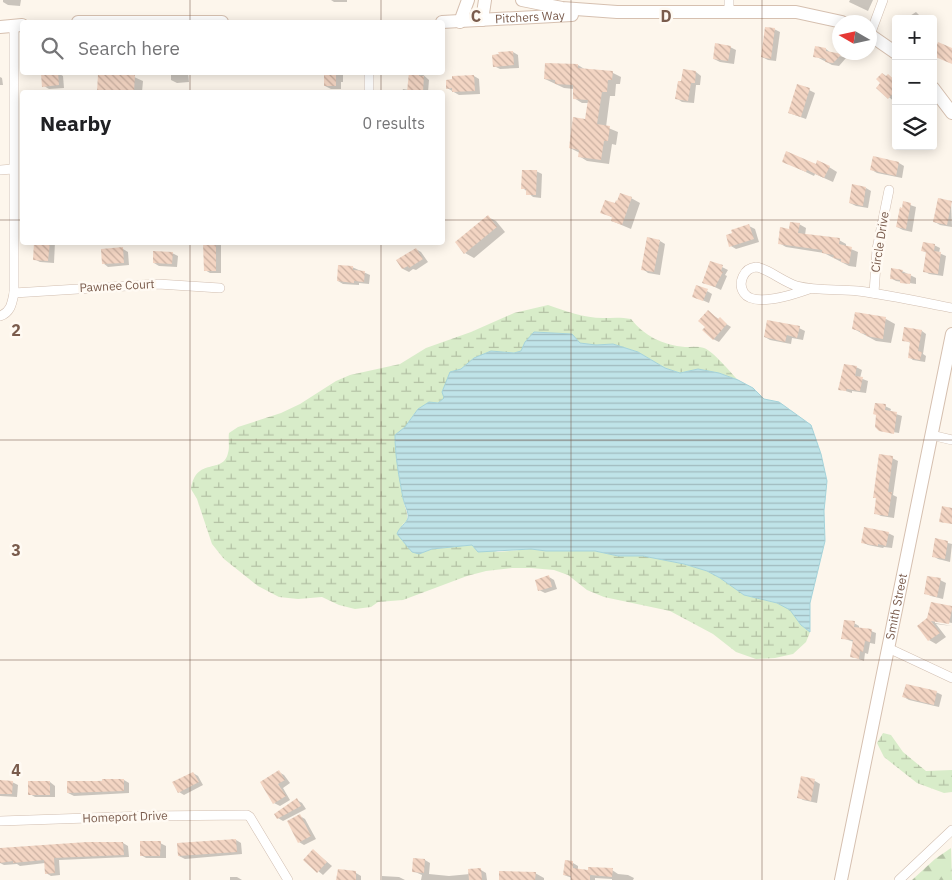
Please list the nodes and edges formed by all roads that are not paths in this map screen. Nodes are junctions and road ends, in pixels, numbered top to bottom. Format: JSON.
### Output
{"nodes":[{"id":1,"x":468,"y":0,"type":"edge"},
{"id":2,"x":484,"y":0,"type":"edge"},
{"id":3,"x":522,"y":0,"type":"edge"},
{"id":4,"x":883,"y":0,"type":"edge"},
{"id":5,"x":729,"y":5,"type":"edge"},
{"id":6,"x":617,"y":12,"type":"junction"},
{"id":7,"x":877,"y":16,"type":"edge"},
{"id":8,"x":482,"y":20,"type":"junction"},
{"id":9,"x":832,"y":20,"type":"edge"},
{"id":10,"x":445,"y":22,"type":"edge"},
{"id":11,"x":460,"y":22,"type":"junction"},
{"id":12,"x":18,"y":25,"type":"edge"},
{"id":13,"x":0,"y":26,"type":"edge"},
{"id":14,"x":877,"y":40,"type":"edge"},
{"id":15,"x":892,"y":50,"type":"edge"},
{"id":16,"x":369,"y":75,"type":"edge"},
{"id":17,"x":369,"y":90,"type":"edge"},
{"id":18,"x":937,"y":93,"type":"edge"},
{"id":19,"x":952,"y":113,"type":"edge"},
{"id":20,"x":13,"y":169,"type":"junction"},
{"id":21,"x":0,"y":170,"type":"edge"},
{"id":22,"x":889,"y":190,"type":"dead end"},
{"id":23,"x":220,"y":288,"type":"dead end"},
{"id":24,"x":809,"y":289,"type":"junction"},
{"id":25,"x":14,"y":293,"type":"junction"},
{"id":26,"x":874,"y":293,"type":"junction"},
{"id":27,"x":952,"y":308,"type":"edge"},
{"id":28,"x":0,"y":316,"type":"edge"},
{"id":29,"x":952,"y":334,"type":"edge"},
{"id":30,"x":931,"y":435,"type":"junction"},
{"id":31,"x":952,"y":440,"type":"edge"},
{"id":32,"x":888,"y":648,"type":"junction"},
{"id":33,"x":952,"y":678,"type":"edge"},
{"id":34,"x":0,"y":821,"type":"edge"},
{"id":35,"x":952,"y":830,"type":"edge"},
{"id":36,"x":288,"y":880,"type":"edge"},
{"id":37,"x":841,"y":880,"type":"edge"},
{"id":38,"x":899,"y":880,"type":"edge"}],
"edges":[{"from":1,"to":11,"type":"main road"},
{"from":2,"to":8,"type":"main road"},
{"from":3,"to":6,"type":"main road"},
{"from":4,"to":7,"type":"street"},
{"from":5,"to":6,"type":"main road"},
{"from":5,"to":9,"type":"main road"},
{"from":6,"to":8,"type":"main road","name":"Pitchers Way"},
{"from":8,"to":11,"type":"main road","name":"Pitchers Way"},
{"from":10,"to":11,"type":"main road","name":"Pitchers Way"},
{"from":12,"to":13,"type":"main road"},
{"from":12,"to":20,"type":"street"},
{"from":14,"to":15,"type":"main road"},
{"from":16,"to":17,"type":"street"},
{"from":18,"to":19,"type":"main road"},
{"from":20,"to":21,"type":"street"},
{"from":20,"to":25,"type":"street"},
{"from":22,"to":26,"type":"street","name":"Circle Drive"},
{"from":23,"to":25,"type":"street","name":"Pawnee Court"},
{"from":24,"to":24,"type":"street"},
{"from":24,"to":26,"type":"street"},
{"from":25,"to":28,"type":"street"},
{"from":26,"to":27,"type":"street"},
{"from":29,"to":30,"type":"main road","name":"Smith Street"},
{"from":30,"to":31,"type":"street"},
{"from":30,"to":32,"type":"main road","name":"Smith Street"},
{"from":32,"to":33,"type":"street"},
{"from":32,"to":37,"type":"main road","name":"Smith Street"},
{"from":34,"to":36,"type":"street","name":"Homeport Drive"},
{"from":35,"to":38,"type":"street"}]}
